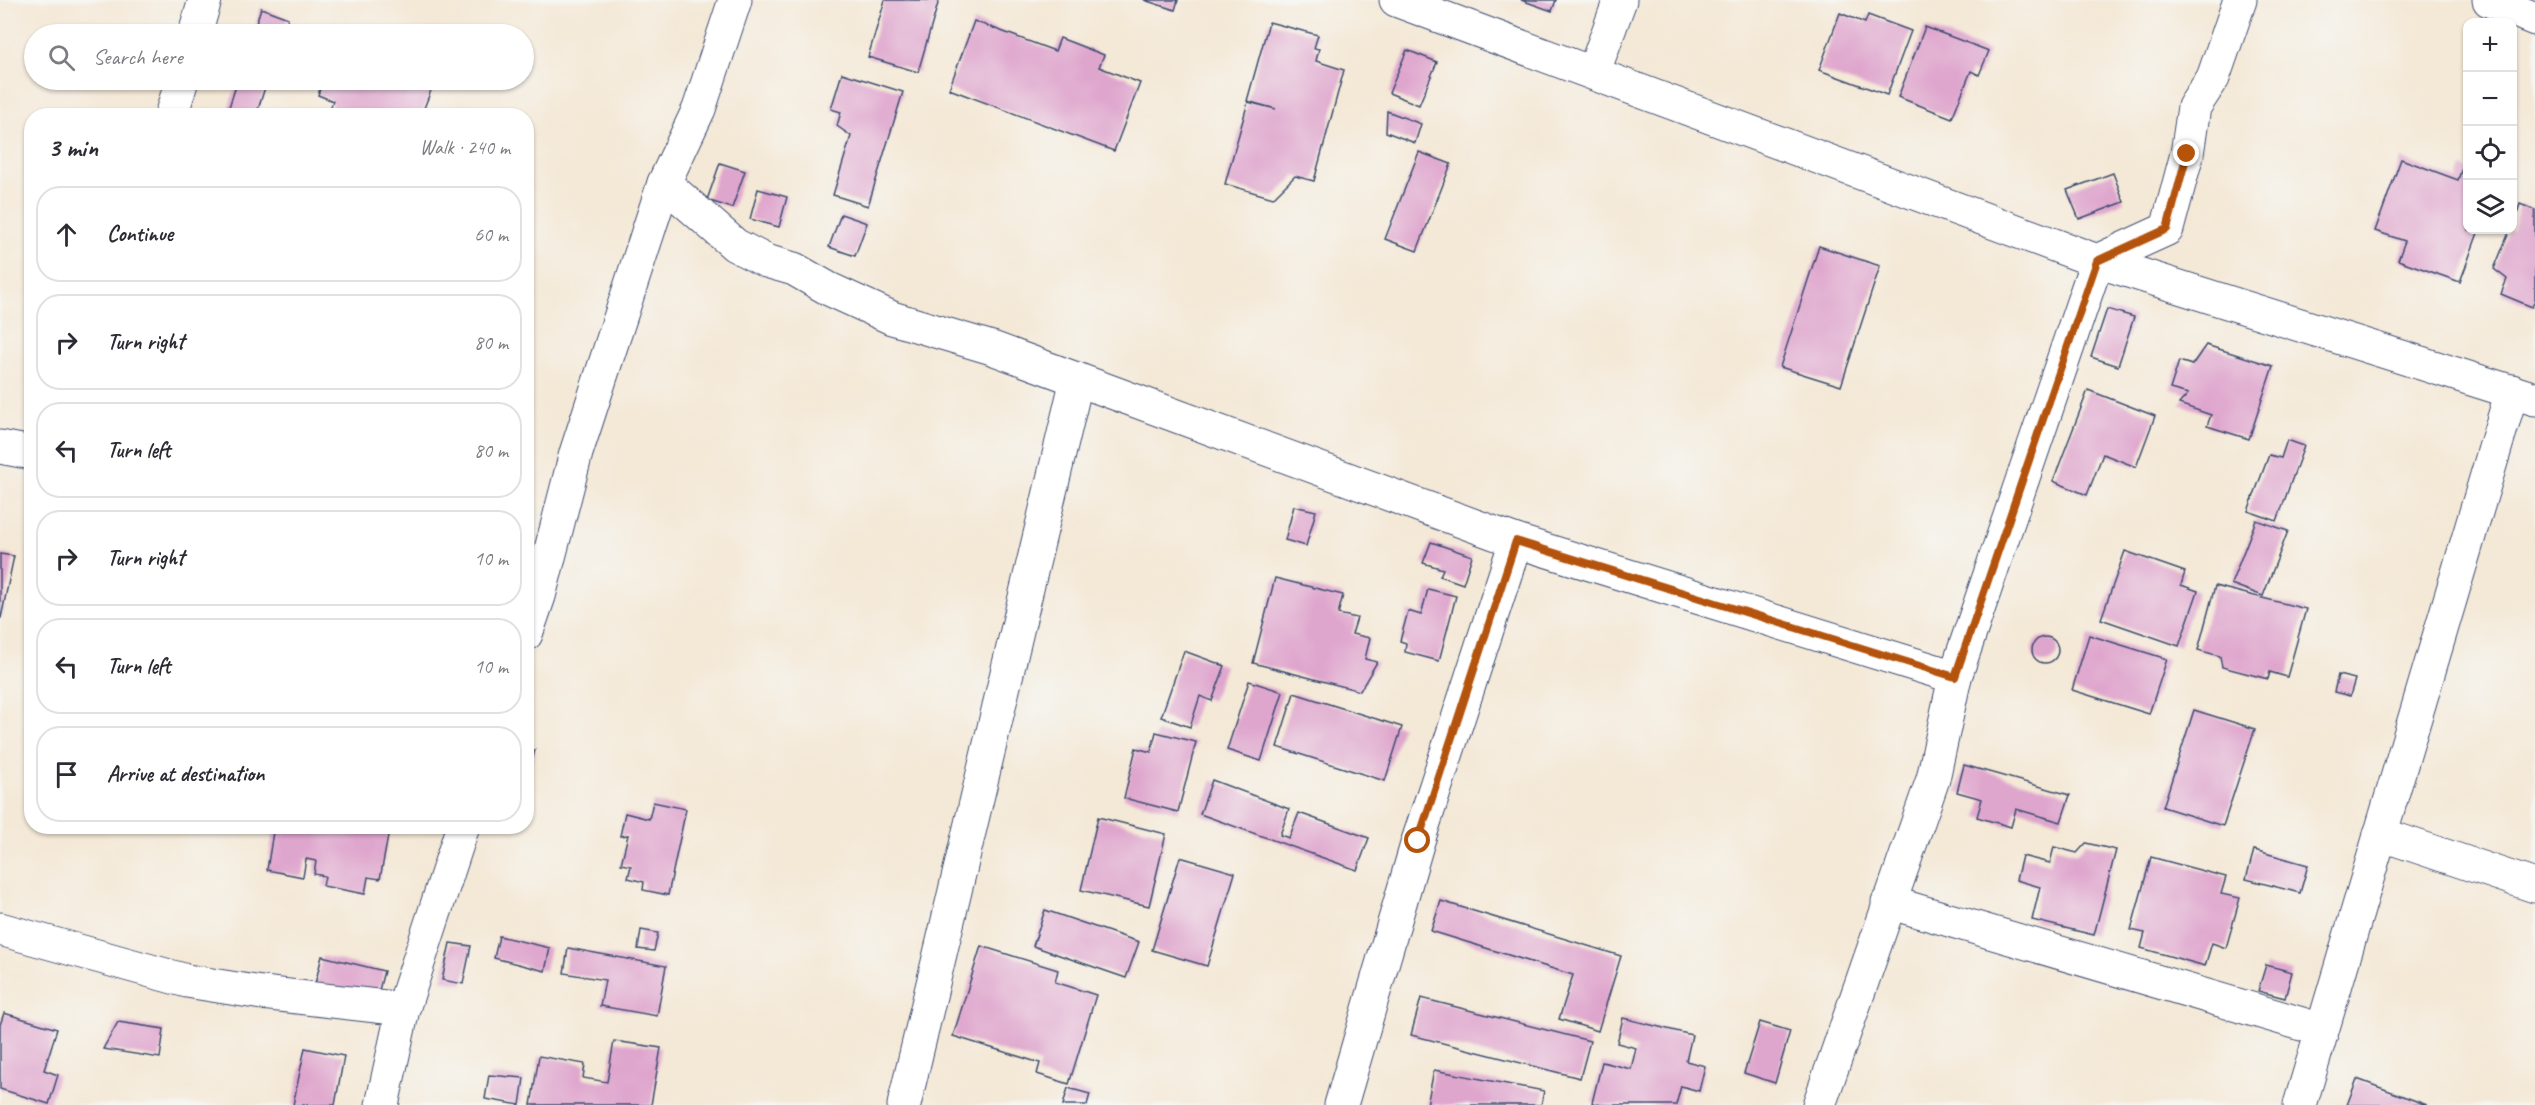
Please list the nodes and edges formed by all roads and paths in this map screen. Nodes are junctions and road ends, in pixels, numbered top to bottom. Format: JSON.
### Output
{"nodes":[{"id":1,"x":205,"y":0,"type":"edge"},
{"id":2,"x":735,"y":0,"type":"edge"},
{"id":3,"x":1396,"y":0,"type":"edge"},
{"id":4,"x":1620,"y":0,"type":"edge"},
{"id":5,"x":2240,"y":0,"type":"edge"},
{"id":6,"x":2488,"y":0,"type":"edge"},
{"id":7,"x":2535,"y":19,"type":"edge"},
{"id":8,"x":198,"y":24,"type":"edge"},
{"id":9,"x":1594,"y":71,"type":"junction"},
{"id":10,"x":179,"y":90,"type":"edge"},
{"id":11,"x":173,"y":108,"type":"edge"},
{"id":12,"x":664,"y":183,"type":"junction"},
{"id":13,"x":2097,"y":261,"type":"junction"},
{"id":14,"x":1077,"y":379,"type":"junction"},
{"id":15,"x":2524,"y":395,"type":"edge"},
{"id":16,"x":0,"y":447,"type":"edge"},
{"id":17,"x":24,"y":452,"type":"edge"},
{"id":18,"x":1516,"y":541,"type":"junction"},
{"id":19,"x":534,"y":591,"type":"edge"},
{"id":20,"x":1955,"y":677,"type":"junction"},
{"id":21,"x":460,"y":834,"type":"edge"},
{"id":22,"x":2380,"y":834,"type":"junction"},
{"id":23,"x":2535,"y":886,"type":"edge"},
{"id":24,"x":1888,"y":902,"type":"junction"},
{"id":25,"x":0,"y":929,"type":"edge"},
{"id":26,"x":403,"y":1009,"type":"junction"},
{"id":27,"x":2322,"y":1030,"type":"junction"},
{"id":28,"x":381,"y":1105,"type":"edge"},
{"id":29,"x":904,"y":1105,"type":"edge"},
{"id":30,"x":1341,"y":1105,"type":"edge"},
{"id":31,"x":1819,"y":1105,"type":"edge"},
{"id":32,"x":2300,"y":1105,"type":"edge"}],
"edges":[{"from":1,"to":8,"type":"street"},
{"from":2,"to":12,"type":"street"},
{"from":3,"to":9,"type":"street"},
{"from":4,"to":9,"type":"street"},
{"from":5,"to":13,"type":"street"},
{"from":6,"to":7,"type":"street"},
{"from":9,"to":13,"type":"street"},
{"from":10,"to":11,"type":"street"},
{"from":12,"to":14,"type":"street"},
{"from":12,"to":19,"type":"street"},
{"from":13,"to":15,"type":"street"},
{"from":13,"to":20,"type":"street"},
{"from":14,"to":18,"type":"street"},
{"from":14,"to":29,"type":"street"},
{"from":15,"to":22,"type":"street"},
{"from":16,"to":17,"type":"street"},
{"from":18,"to":20,"type":"street"},
{"from":18,"to":30,"type":"street"},
{"from":20,"to":24,"type":"street"},
{"from":21,"to":26,"type":"street"},
{"from":22,"to":23,"type":"street"},
{"from":22,"to":27,"type":"street"},
{"from":24,"to":27,"type":"street"},
{"from":24,"to":31,"type":"street"},
{"from":25,"to":26,"type":"street"},
{"from":26,"to":28,"type":"street"},
{"from":27,"to":32,"type":"street"}]}
